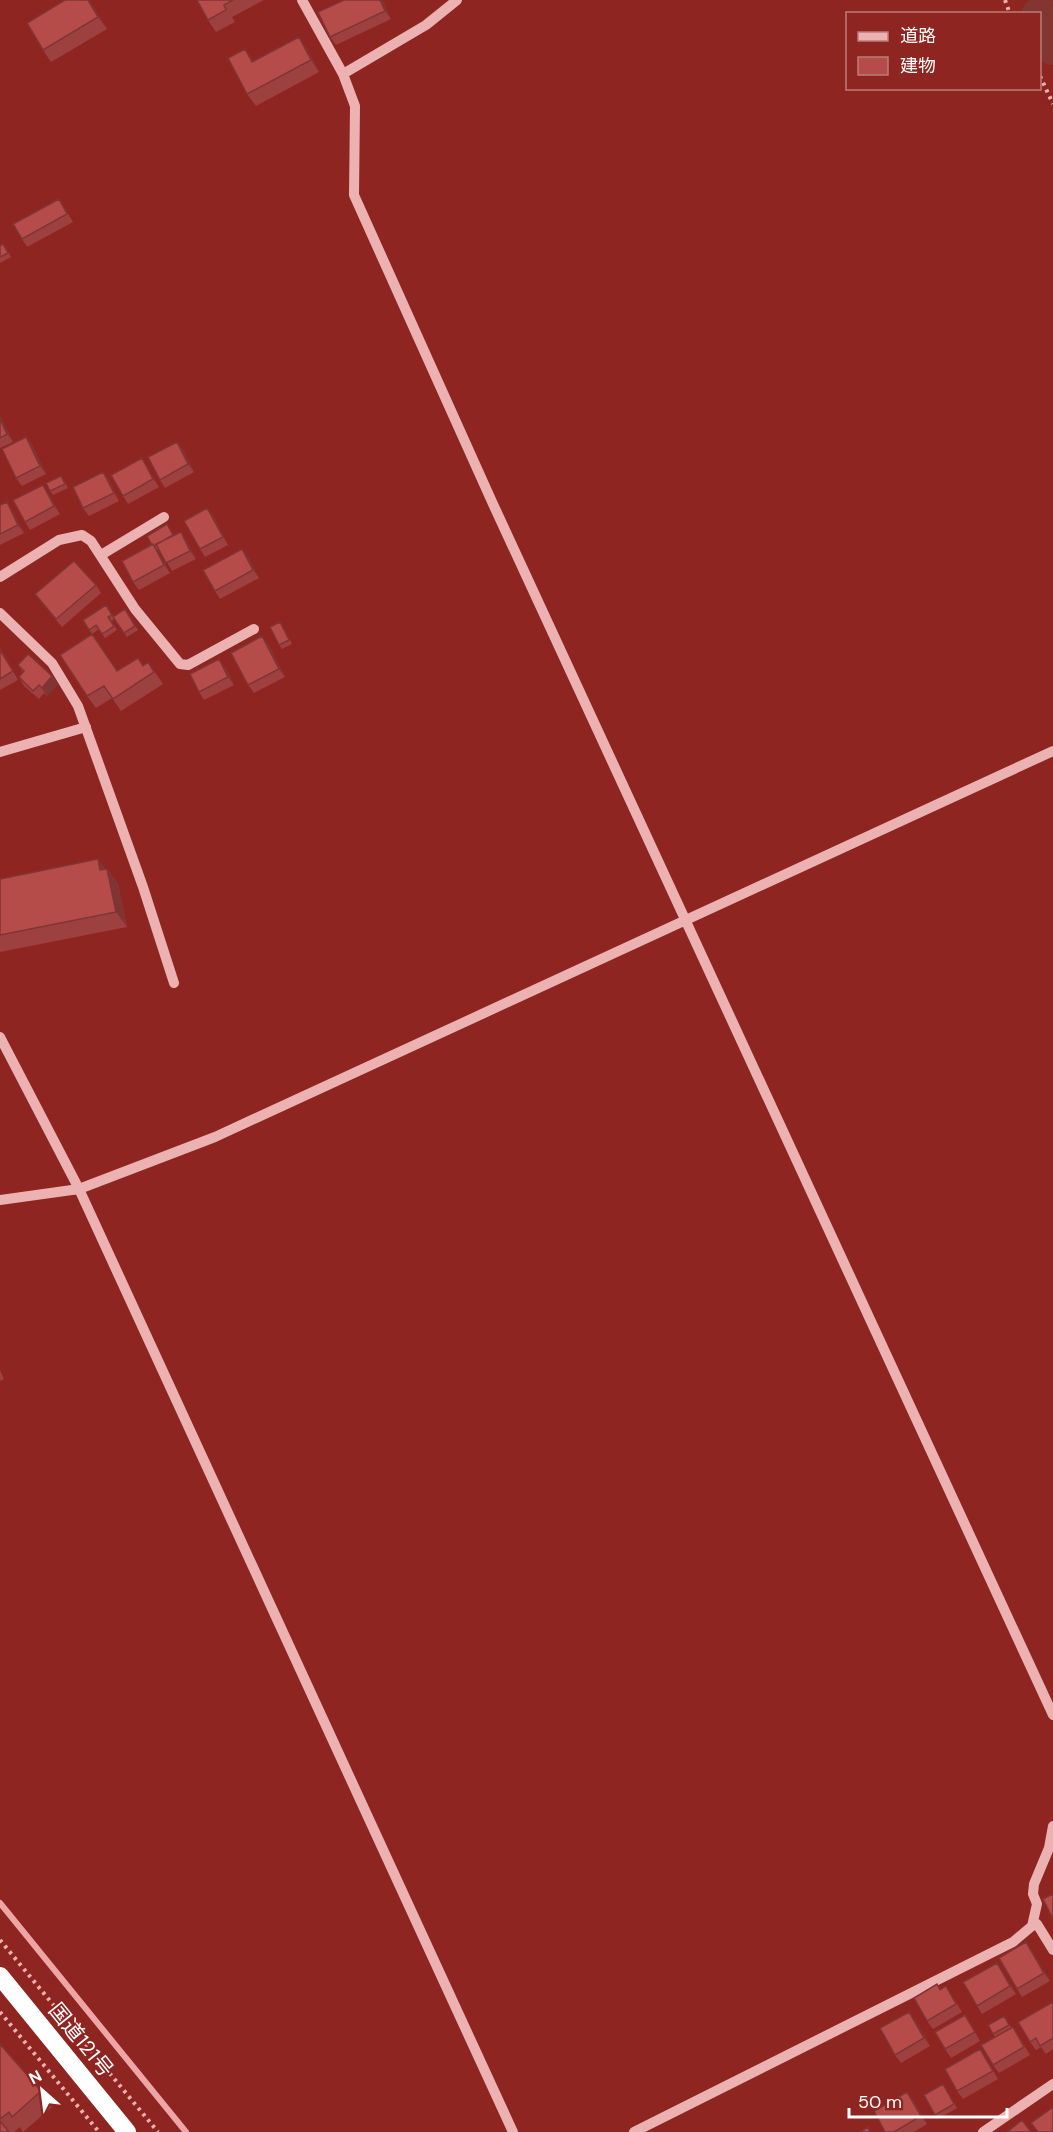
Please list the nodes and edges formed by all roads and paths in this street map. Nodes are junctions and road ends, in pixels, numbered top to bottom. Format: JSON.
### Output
{"nodes":[{"id":1,"x":302,"y":0,"type":"edge"},
{"id":2,"x":458,"y":0,"type":"edge"},
{"id":3,"x":343,"y":74,"type":"junction"},
{"id":4,"x":1041,"y":77,"type":"edge"},
{"id":5,"x":1053,"y":104,"type":"edge"},
{"id":6,"x":164,"y":517,"type":"dead end"},
{"id":7,"x":101,"y":555,"type":"junction"},
{"id":8,"x":0,"y":577,"type":"edge"},
{"id":9,"x":0,"y":613,"type":"edge"},
{"id":10,"x":254,"y":629,"type":"dead end"},
{"id":11,"x":86,"y":727,"type":"junction"},
{"id":12,"x":1053,"y":751,"type":"edge"},
{"id":13,"x":0,"y":753,"type":"edge"},
{"id":14,"x":686,"y":920,"type":"junction"},
{"id":15,"x":174,"y":983,"type":"dead end"},
{"id":16,"x":0,"y":1037,"type":"edge"},
{"id":17,"x":79,"y":1189,"type":"junction"},
{"id":18,"x":0,"y":1200,"type":"edge"},
{"id":19,"x":1053,"y":1715,"type":"edge"},
{"id":20,"x":1053,"y":1826,"type":"edge"},
{"id":21,"x":1032,"y":1926,"type":"junction"},
{"id":22,"x":0,"y":1941,"type":"edge"},
{"id":23,"x":1053,"y":1950,"type":"edge"},
{"id":24,"x":0,"y":1976,"type":"edge"},
{"id":25,"x":0,"y":2012,"type":"edge"},
{"id":26,"x":1053,"y":2084,"type":"edge"},
{"id":27,"x":99,"y":2132,"type":"edge"},
{"id":28,"x":127,"y":2132,"type":"edge"},
{"id":29,"x":158,"y":2132,"type":"edge"},
{"id":30,"x":513,"y":2132,"type":"edge"},
{"id":31,"x":634,"y":2132,"type":"edge"},
{"id":32,"x":982,"y":2132,"type":"edge"}],
"edges":[{"from":1,"to":3,"type":"street"},
{"from":2,"to":3,"type":"street"},
{"from":3,"to":14,"type":"street"},
{"from":4,"to":5,"type":"path"},
{"from":6,"to":7,"type":"street"},
{"from":7,"to":8,"type":"street"},
{"from":7,"to":10,"type":"street"},
{"from":9,"to":11,"type":"street"},
{"from":11,"to":13,"type":"street"},
{"from":11,"to":15,"type":"street"},
{"from":12,"to":14,"type":"street"},
{"from":14,"to":17,"type":"street"},
{"from":14,"to":19,"type":"street"},
{"from":16,"to":17,"type":"street"},
{"from":17,"to":18,"type":"street"},
{"from":17,"to":30,"type":"street"},
{"from":20,"to":21,"type":"street"},
{"from":21,"to":23,"type":"street"},
{"from":21,"to":31,"type":"street"},
{"from":22,"to":29,"type":"path"},
{"from":24,"to":28,"type":"highway","name":"国道121号"},
{"from":25,"to":27,"type":"path"},
{"from":26,"to":32,"type":"street"}]}
